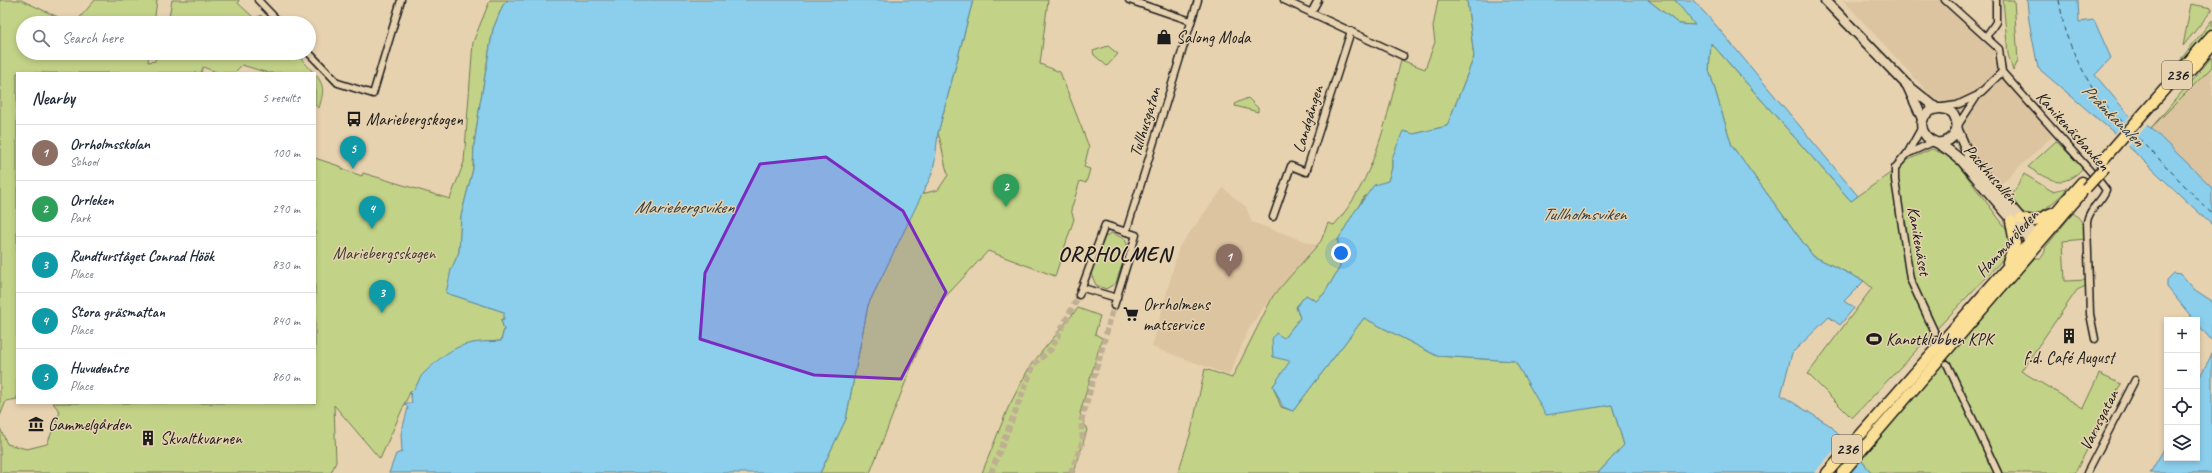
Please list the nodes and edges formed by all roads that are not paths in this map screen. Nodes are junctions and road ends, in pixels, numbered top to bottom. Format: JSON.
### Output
{"nodes":[{"id":1,"x":258,"y":0,"type":"edge"},
{"id":2,"x":401,"y":0,"type":"edge"},
{"id":3,"x":1129,"y":0,"type":"edge"},
{"id":4,"x":1198,"y":0,"type":"edge"},
{"id":5,"x":1284,"y":0,"type":"edge"},
{"id":6,"x":1318,"y":0,"type":"edge"},
{"id":7,"x":1825,"y":0,"type":"edge"},
{"id":8,"x":1945,"y":0,"type":"edge"},
{"id":9,"x":1996,"y":0,"type":"edge"},
{"id":10,"x":1311,"y":13,"type":"junction"},
{"id":11,"x":273,"y":16,"type":"edge"},
{"id":12,"x":1191,"y":21,"type":"junction"},
{"id":13,"x":1352,"y":31,"type":"junction"},
{"id":14,"x":2212,"y":35,"type":"edge"},
{"id":15,"x":1986,"y":37,"type":"junction"},
{"id":16,"x":2212,"y":46,"type":"edge"},
{"id":17,"x":1403,"y":56,"type":"dead end"},
{"id":18,"x":316,"y":60,"type":"edge"},
{"id":19,"x":2002,"y":72,"type":"junction"},
{"id":20,"x":1906,"y":84,"type":"junction"},
{"id":21,"x":1978,"y":96,"type":"junction"},
{"id":22,"x":1939,"y":108,"type":"junction"},
{"id":23,"x":2145,"y":117,"type":"junction"},
{"id":24,"x":1923,"y":124,"type":"junction"},
{"id":25,"x":1958,"y":128,"type":"junction"},
{"id":26,"x":1935,"y":142,"type":"junction"},
{"id":27,"x":1907,"y":154,"type":"junction"},
{"id":28,"x":2084,"y":185,"type":"junction"},
{"id":29,"x":2060,"y":207,"type":"junction"},
{"id":30,"x":1272,"y":217,"type":"dead end"},
{"id":31,"x":2016,"y":220,"type":"junction"},
{"id":32,"x":1126,"y":232,"type":"junction"},
{"id":33,"x":2035,"y":241,"type":"junction"},
{"id":34,"x":2006,"y":267,"type":"junction"},
{"id":35,"x":1083,"y":288,"type":"junction"},
{"id":36,"x":1078,"y":295,"type":"tunnel mouth"},
{"id":37,"x":1117,"y":298,"type":"junction"},
{"id":38,"x":1114,"y":306,"type":"tunnel mouth"},
{"id":39,"x":1935,"y":333,"type":"tunnel mouth"},
{"id":40,"x":2095,"y":339,"type":"dead end"},
{"id":41,"x":1947,"y":364,"type":"tunnel mouth"},
{"id":42,"x":2135,"y":380,"type":"dead end"},
{"id":43,"x":1827,"y":473,"type":"edge"},
{"id":44,"x":1842,"y":473,"type":"edge"},
{"id":45,"x":1998,"y":473,"type":"edge"},
{"id":46,"x":2087,"y":473,"type":"edge"}],
"edges":[{"from":1,"to":11,"type":"street"},
{"from":2,"to":18,"type":"street"},
{"from":3,"to":12,"type":"street"},
{"from":4,"to":12,"type":"street","name":"Tullhusgatan"},
{"from":5,"to":10,"type":"street"},
{"from":6,"to":10,"type":"street"},
{"from":7,"to":20,"type":"street"},
{"from":8,"to":15,"type":"street"},
{"from":9,"to":15,"type":"street"},
{"from":10,"to":13,"type":"street"},
{"from":12,"to":32,"type":"street","name":"Tullhusgatan"},
{"from":13,"to":17,"type":"street"},
{"from":13,"to":30,"type":"street","name":"Landgången"},
{"from":14,"to":23,"type":"main road","name":"Hammaröleden","number":"236"},
{"from":15,"to":19,"type":"street"},
{"from":16,"to":23,"type":"main road","name":"Hammaröleden","number":"236"},
{"from":19,"to":21,"type":"street"},
{"from":19,"to":40,"type":"street","name":"Kanikenäsbanken"},
{"from":20,"to":22,"type":"street"},
{"from":20,"to":24,"type":"street"},
{"from":21,"to":22,"type":"street"},
{"from":21,"to":25,"type":"street"},
{"from":22,"to":24,"type":"street"},
{"from":22,"to":25,"type":"street"},
{"from":23,"to":28,"type":"main road","name":"Hammaröleden","number":"236"},
{"from":24,"to":26,"type":"street"},
{"from":24,"to":27,"type":"street","name":"Kanikenäset"},
{"from":25,"to":26,"type":"street"},
{"from":25,"to":31,"type":"street","name":"Packhusallén"},
{"from":26,"to":27,"type":"street","name":"Kanikenäset"},
{"from":26,"to":31,"type":"street","name":"Packhusallén"},
{"from":27,"to":39,"type":"street","name":"Kanikenäset"},
{"from":28,"to":29,"type":"main road","name":"Hammaröleden","number":"236"},
{"from":28,"to":33,"type":"main road","name":"Hammaröleden","number":"236"},
{"from":29,"to":31,"type":"main road"},
{"from":29,"to":33,"type":"main road","name":"Hammaröleden","number":"236"},
{"from":31,"to":33,"type":"street","name":"Packhusallén"},
{"from":31,"to":34,"type":"main road"},
{"from":32,"to":35,"type":"street"},
{"from":32,"to":37,"type":"street"},
{"from":33,"to":34,"type":"main road","name":"Hammaröleden","number":"236"},
{"from":33,"to":44,"type":"main road","name":"Hammaröleden","number":"236"},
{"from":34,"to":43,"type":"main road","name":"Hammaröleden","number":"236"},
{"from":35,"to":36,"type":"street"},
{"from":35,"to":37,"type":"street"},
{"from":37,"to":38,"type":"street"},
{"from":41,"to":45,"type":"street"},
{"from":42,"to":46,"type":"street","name":"Varvsgatan"}]}
